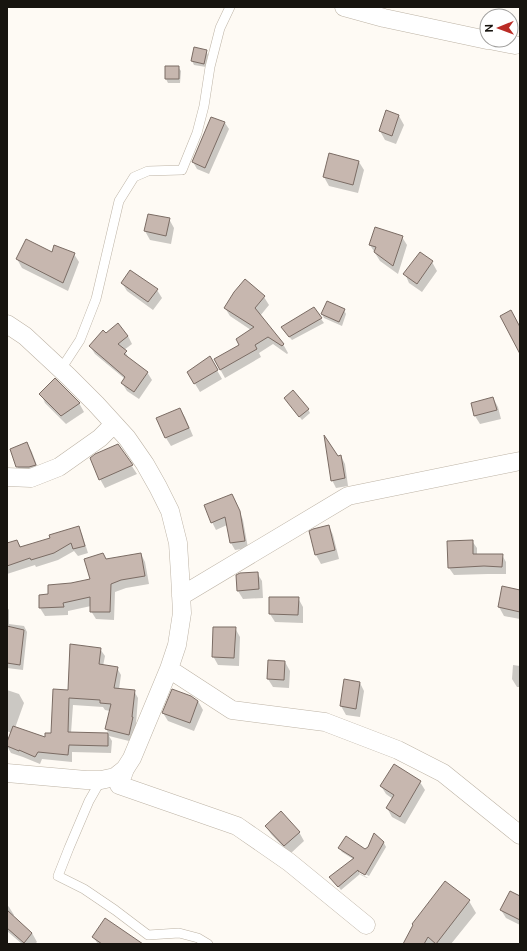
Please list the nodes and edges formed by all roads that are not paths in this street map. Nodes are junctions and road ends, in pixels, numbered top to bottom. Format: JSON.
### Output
{"nodes":[{"id":1,"x":230,"y":7,"type":"edge"},
{"id":2,"x":344,"y":7,"type":"edge"},
{"id":3,"x":479,"y":38,"type":"edge"},
{"id":4,"x":7,"y":324,"type":"edge"},
{"id":5,"x":60,"y":368,"type":"junction"},
{"id":6,"x":114,"y":424,"type":"junction"},
{"id":7,"x":520,"y":461,"type":"edge"},
{"id":8,"x":7,"y":477,"type":"edge"},
{"id":9,"x":181,"y":596,"type":"junction"},
{"id":10,"x":169,"y":669,"type":"junction"},
{"id":11,"x":125,"y":769,"type":"junction"},
{"id":12,"x":7,"y":773,"type":"edge"},
{"id":13,"x":101,"y":780,"type":"junction"},
{"id":14,"x":520,"y":835,"type":"edge"},
{"id":15,"x":366,"y":925,"type":"dead end"},
{"id":16,"x":208,"y":944,"type":"edge"}],
"edges":[{"from":1,"to":5,"type":"lane"},
{"from":2,"to":3,"type":"street"},
{"from":4,"to":5,"type":"street"},
{"from":5,"to":6,"type":"street"},
{"from":6,"to":8,"type":"street"},
{"from":6,"to":9,"type":"street"},
{"from":7,"to":9,"type":"street"},
{"from":9,"to":10,"type":"street"},
{"from":10,"to":11,"type":"street"},
{"from":10,"to":14,"type":"street"},
{"from":11,"to":13,"type":"street"},
{"from":11,"to":15,"type":"street"},
{"from":12,"to":13,"type":"street"},
{"from":13,"to":16,"type":"lane"}]}
